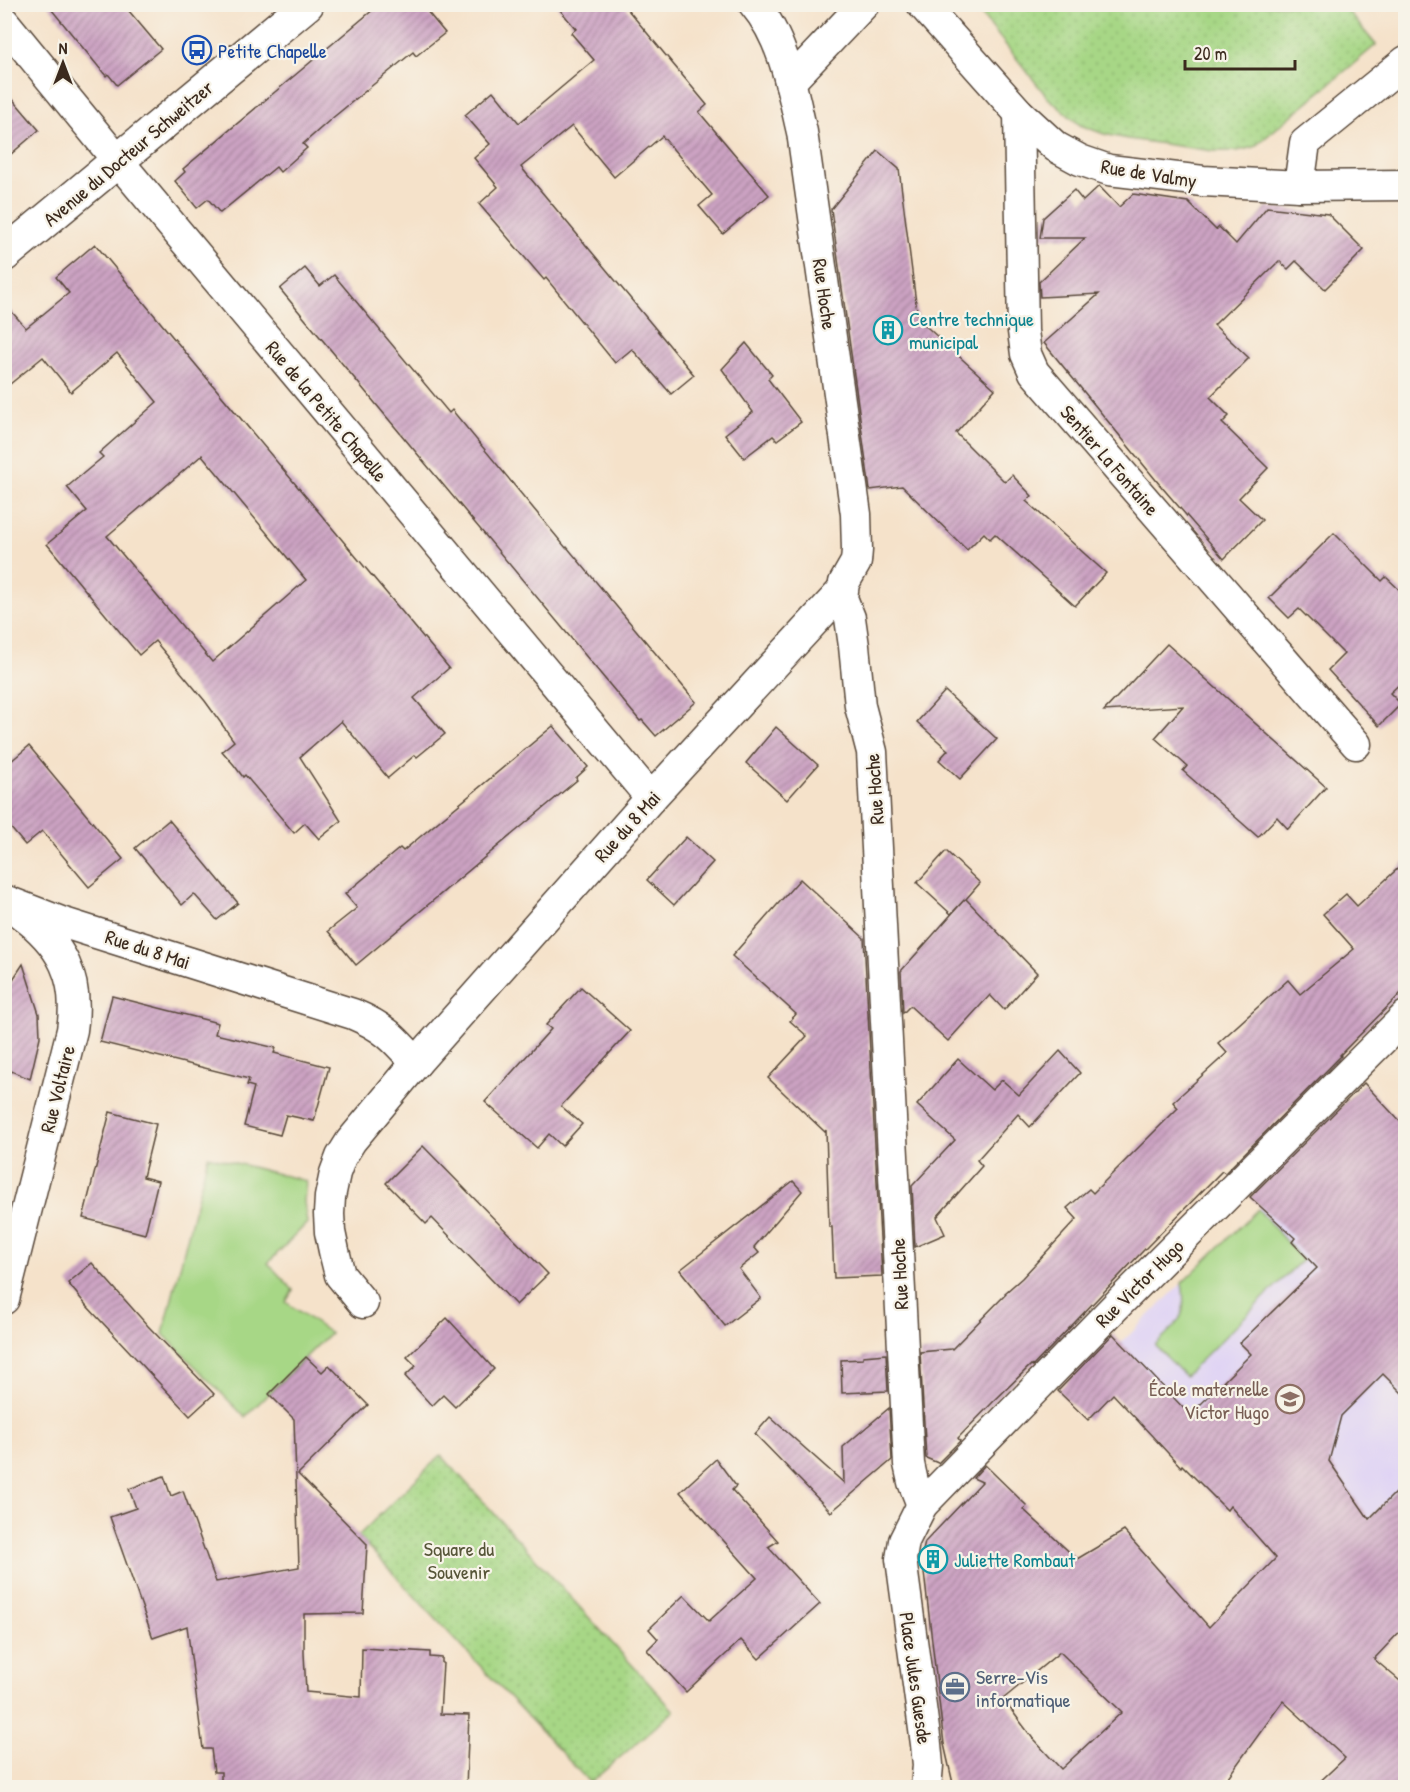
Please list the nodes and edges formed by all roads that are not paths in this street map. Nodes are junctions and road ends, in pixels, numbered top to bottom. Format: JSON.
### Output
{"nodes":[{"id":1,"x":307,"y":4,"type":"edge"},
{"id":2,"x":754,"y":4,"type":"edge"},
{"id":3,"x":864,"y":4,"type":"edge"},
{"id":4,"x":922,"y":4,"type":"edge"},
{"id":5,"x":4,"y":22,"type":"edge"},
{"id":6,"x":1406,"y":61,"type":"edge"},
{"id":7,"x":790,"y":82,"type":"junction"},
{"id":8,"x":1019,"y":113,"type":"junction"},
{"id":9,"x":118,"y":161,"type":"junction"},
{"id":10,"x":1406,"y":185,"type":"edge"},
{"id":11,"x":1299,"y":186,"type":"junction"},
{"id":12,"x":4,"y":255,"type":"edge"},
{"id":13,"x":842,"y":591,"type":"junction"},
{"id":14,"x":1356,"y":744,"type":"dead end"},
{"id":15,"x":651,"y":798,"type":"junction"},
{"id":16,"x":4,"y":900,"type":"edge"},
{"id":17,"x":1406,"y":1016,"type":"edge"},
{"id":18,"x":416,"y":1063,"type":"junction"},
{"id":19,"x":4,"y":1299,"type":"edge"},
{"id":20,"x":363,"y":1303,"type":"dead end"},
{"id":21,"x":922,"y":1505,"type":"junction"},
{"id":22,"x":902,"y":1569,"type":"joint"},
{"id":23,"x":926,"y":1788,"type":"edge"}],
"edges":[{"from":1,"to":9,"type":"street","name":"Avenue du Docteur Schweitzer"},
{"from":2,"to":7,"type":"street","name":"Rue Hoche"},
{"from":3,"to":7,"type":"street"},
{"from":4,"to":8,"type":"street","name":"Rue de Valmy"},
{"from":5,"to":9,"type":"street","name":"Rue de la Petite Chapelle"},
{"from":6,"to":11,"type":"street"},
{"from":7,"to":13,"type":"street","name":"Rue Hoche"},
{"from":8,"to":11,"type":"street","name":"Rue de Valmy"},
{"from":8,"to":14,"type":"street","name":"Sentier La Fontaine"},
{"from":9,"to":12,"type":"street","name":"Avenue du Docteur Schweitzer"},
{"from":9,"to":15,"type":"street","name":"Rue de la Petite Chapelle"},
{"from":10,"to":11,"type":"street","name":"Rue de Valmy"},
{"from":13,"to":15,"type":"street","name":"Rue du 8 Mai"},
{"from":13,"to":21,"type":"street","name":"Rue Hoche"},
{"from":15,"to":18,"type":"street","name":"Rue du 8 Mai"},
{"from":16,"to":18,"type":"street","name":"Rue du 8 Mai"},
{"from":16,"to":19,"type":"street","name":"Rue Voltaire"},
{"from":17,"to":21,"type":"street","name":"Rue Victor Hugo"},
{"from":18,"to":20,"type":"street","name":"Rue du 8 Mai"},
{"from":21,"to":22,"type":"street","name":"Rue Victor Hugo"},
{"from":22,"to":23,"type":"street","name":"Place Jules Guesde"}]}
